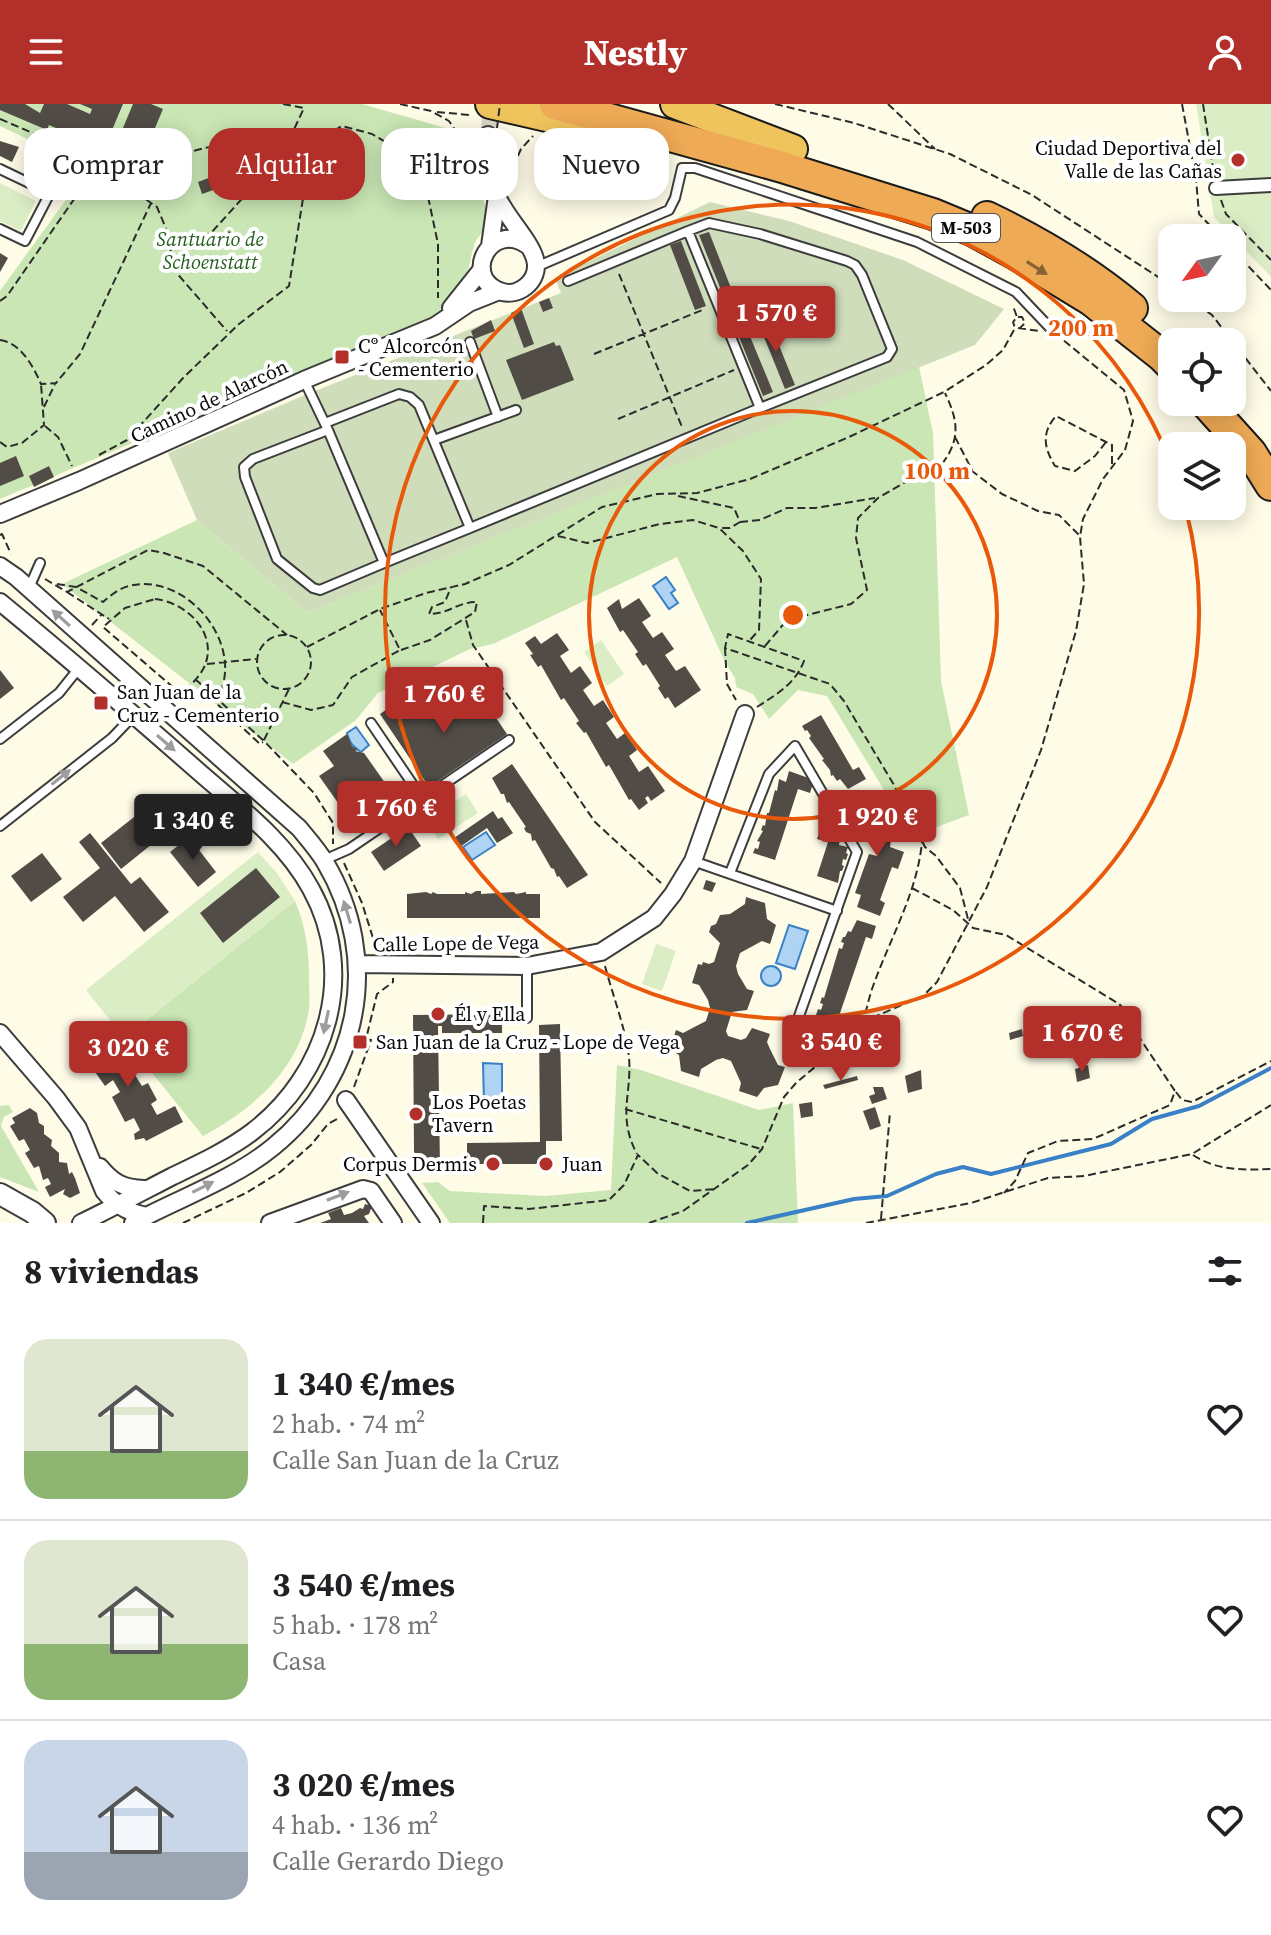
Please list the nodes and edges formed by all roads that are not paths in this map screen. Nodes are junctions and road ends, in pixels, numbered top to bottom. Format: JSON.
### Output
{"nodes":[{"id":1,"x":555,"y":104,"type":"edge"},
{"id":2,"x":629,"y":104,"type":"edge"},
{"id":3,"x":675,"y":104,"type":"edge"},
{"id":4,"x":493,"y":125,"type":"edge"},
{"id":5,"x":793,"y":149,"type":"junction"},
{"id":6,"x":730,"y":152,"type":"junction"},
{"id":7,"x":0,"y":169,"type":"edge"},
{"id":8,"x":1271,"y":185,"type":"edge"},
{"id":9,"x":1216,"y":188,"type":"dead end"},
{"id":10,"x":498,"y":200,"type":"edge"},
{"id":11,"x":505,"y":200,"type":"edge"},
{"id":12,"x":0,"y":229,"type":"edge"},
{"id":13,"x":688,"y":231,"type":"junction"},
{"id":14,"x":527,"y":245,"type":"junction"},
{"id":15,"x":490,"y":246,"type":"junction"},
{"id":16,"x":536,"y":267,"type":"junction"},
{"id":17,"x":482,"y":269,"type":"junction"},
{"id":18,"x":568,"y":281,"type":"dead end"},
{"id":19,"x":499,"y":291,"type":"junction"},
{"id":20,"x":435,"y":326,"type":"junction"},
{"id":21,"x":1158,"y":329,"type":"edge"},
{"id":22,"x":1053,"y":331,"type":"road end"},
{"id":23,"x":470,"y":342,"type":"dead end"},
{"id":24,"x":1158,"y":355,"type":"edge"},
{"id":25,"x":304,"y":380,"type":"junction"},
{"id":26,"x":760,"y":408,"type":"junction"},
{"id":27,"x":516,"y":410,"type":"dead end"},
{"id":28,"x":1218,"y":416,"type":"edge"},
{"id":29,"x":1243,"y":416,"type":"edge"},
{"id":30,"x":498,"y":417,"type":"junction"},
{"id":31,"x":326,"y":427,"type":"junction"},
{"id":32,"x":434,"y":440,"type":"junction"},
{"id":33,"x":1271,"y":448,"type":"edge"},
{"id":34,"x":1271,"y":485,"type":"edge"},
{"id":35,"x":0,"y":514,"type":"edge"},
{"id":36,"x":470,"y":528,"type":"junction"},
{"id":37,"x":4,"y":559,"type":"edge"},
{"id":38,"x":40,"y":563,"type":"dead end"},
{"id":39,"x":384,"y":563,"type":"junction"},
{"id":40,"x":29,"y":589,"type":"junction"},
{"id":41,"x":0,"y":602,"type":"edge"},
{"id":42,"x":107,"y":659,"type":"junction"},
{"id":43,"x":80,"y":668,"type":"junction"},
{"id":44,"x":136,"y":684,"type":"junction"},
{"id":45,"x":745,"y":714,"type":"road end"},
{"id":46,"x":134,"y":715,"type":"junction"},
{"id":47,"x":371,"y":723,"type":"dead end"},
{"id":48,"x":0,"y":739,"type":"edge"},
{"id":49,"x":509,"y":740,"type":"dead end"},
{"id":50,"x":422,"y":798,"type":"junction"},
{"id":51,"x":0,"y":826,"type":"edge"},
{"id":52,"x":324,"y":860,"type":"junction"},
{"id":53,"x":693,"y":861,"type":"junction"},
{"id":54,"x":730,"y":873,"type":"junction"},
{"id":55,"x":837,"y":911,"type":"junction"},
{"id":56,"x":330,"y":949,"type":"junction"},
{"id":57,"x":357,"y":963,"type":"junction"},
{"id":58,"x":527,"y":966,"type":"junction"},
{"id":59,"x":333,"y":977,"type":"junction"},
{"id":60,"x":527,"y":1018,"type":"dead end"},
{"id":61,"x":0,"y":1033,"type":"edge"},
{"id":62,"x":792,"y":1036,"type":"dead end"},
{"id":63,"x":336,"y":1070,"type":"junction"},
{"id":64,"x":323,"y":1094,"type":"junction"},
{"id":65,"x":346,"y":1100,"type":"junction"},
{"id":66,"x":91,"y":1156,"type":"junction"},
{"id":67,"x":147,"y":1189,"type":"junction"},
{"id":68,"x":104,"y":1191,"type":"junction"},
{"id":69,"x":0,"y":1194,"type":"edge"},
{"id":70,"x":117,"y":1204,"type":"junction"},
{"id":71,"x":140,"y":1219,"type":"edge"},
{"id":72,"x":88,"y":1220,"type":"edge"},
{"id":73,"x":45,"y":1223,"type":"edge"},
{"id":74,"x":270,"y":1223,"type":"edge"},
{"id":75,"x":393,"y":1223,"type":"edge"},
{"id":76,"x":431,"y":1223,"type":"edge"}],
"edges":[{"from":1,"to":6,"type":"highway","number":"M-503"},
{"from":2,"to":5,"type":"highway","number":"M-503"},
{"from":3,"to":5,"type":"highway","number":"M-503"},
{"from":4,"to":6,"type":"highway","number":"M-503"},
{"from":5,"to":21,"type":"highway","number":"M-503"},
{"from":6,"to":24,"type":"highway","number":"M-503","one_way":true},
{"from":7,"to":12,"type":"lane"},
{"from":8,"to":9,"type":"street"},
{"from":10,"to":15,"type":"street"},
{"from":11,"to":14,"type":"street"},
{"from":13,"to":18,"type":"lane"},
{"from":13,"to":26,"type":"lane"},
{"from":13,"to":26,"type":"lane"},
{"from":14,"to":15,"type":"street"},
{"from":14,"to":16,"type":"street"},
{"from":15,"to":17,"type":"street"},
{"from":16,"to":19,"type":"street"},
{"from":16,"to":22,"type":"lane"},
{"from":17,"to":19,"type":"street"},
{"from":17,"to":20,"type":"street","name":"Camino de Alarcón"},
{"from":19,"to":20,"type":"street","name":"Camino de Alarcón"},
{"from":20,"to":25,"type":"street","name":"Camino de Alarcón"},
{"from":23,"to":30,"type":"lane"},
{"from":25,"to":31,"type":"lane"},
{"from":25,"to":35,"type":"street","name":"Camino de Alarcón"},
{"from":26,"to":36,"type":"lane"},
{"from":27,"to":30,"type":"lane"},
{"from":28,"to":34,"type":"highway"},
{"from":29,"to":33,"type":"highway"},
{"from":30,"to":32,"type":"lane"},
{"from":31,"to":32,"type":"lane"},
{"from":31,"to":39,"type":"lane"},
{"from":31,"to":39,"type":"lane"},
{"from":32,"to":36,"type":"lane"},
{"from":36,"to":39,"type":"lane"},
{"from":37,"to":40,"type":"street"},
{"from":38,"to":40,"type":"lane"},
{"from":42,"to":40,"type":"street","one_way":true},
{"from":41,"to":43,"type":"street"},
{"from":42,"to":43,"type":"street"},
{"from":42,"to":44,"type":"street"},
{"from":43,"to":46,"type":"street"},
{"from":43,"to":48,"type":"lane"},
{"from":44,"to":46,"type":"street"},
{"from":44,"to":52,"type":"street"},
{"from":45,"to":53,"type":"street","name":"Calle Lope de Vega"},
{"from":51,"to":46,"type":"lane","one_way":true},
{"from":46,"to":56,"type":"street","one_way":true},
{"from":47,"to":50,"type":"lane"},
{"from":49,"to":50,"type":"lane"},
{"from":50,"to":52,"type":"lane"},
{"from":57,"to":52,"type":"street","one_way":true},
{"from":53,"to":54,"type":"lane"},
{"from":53,"to":58,"type":"street","name":"Calle Lope de Vega"},
{"from":54,"to":55,"type":"lane"},
{"from":54,"to":55,"type":"lane"},
{"from":55,"to":62,"type":"lane"},
{"from":56,"to":57,"type":"lane"},
{"from":56,"to":59,"type":"street"},
{"from":57,"to":58,"type":"street","name":"Calle Lope de Vega"},
{"from":57,"to":59,"type":"lane"},
{"from":57,"to":63,"type":"street"},
{"from":58,"to":60,"type":"lane"},
{"from":59,"to":67,"type":"street","one_way":true},
{"from":61,"to":66,"type":"street"},
{"from":63,"to":64,"type":"street"},
{"from":63,"to":65,"type":"street"},
{"from":64,"to":65,"type":"street"},
{"from":71,"to":64,"type":"street","one_way":true},
{"from":65,"to":76,"type":"street"},
{"from":66,"to":67,"type":"street"},
{"from":66,"to":68,"type":"street"},
{"from":67,"to":70,"type":"street"},
{"from":68,"to":70,"type":"street"},
{"from":68,"to":72,"type":"street"},
{"from":69,"to":73,"type":"street"},
{"from":70,"to":71,"type":"street"},
{"from":70,"to":72,"type":"street"},
{"from":74,"to":75,"type":"street","one_way":true}]}
